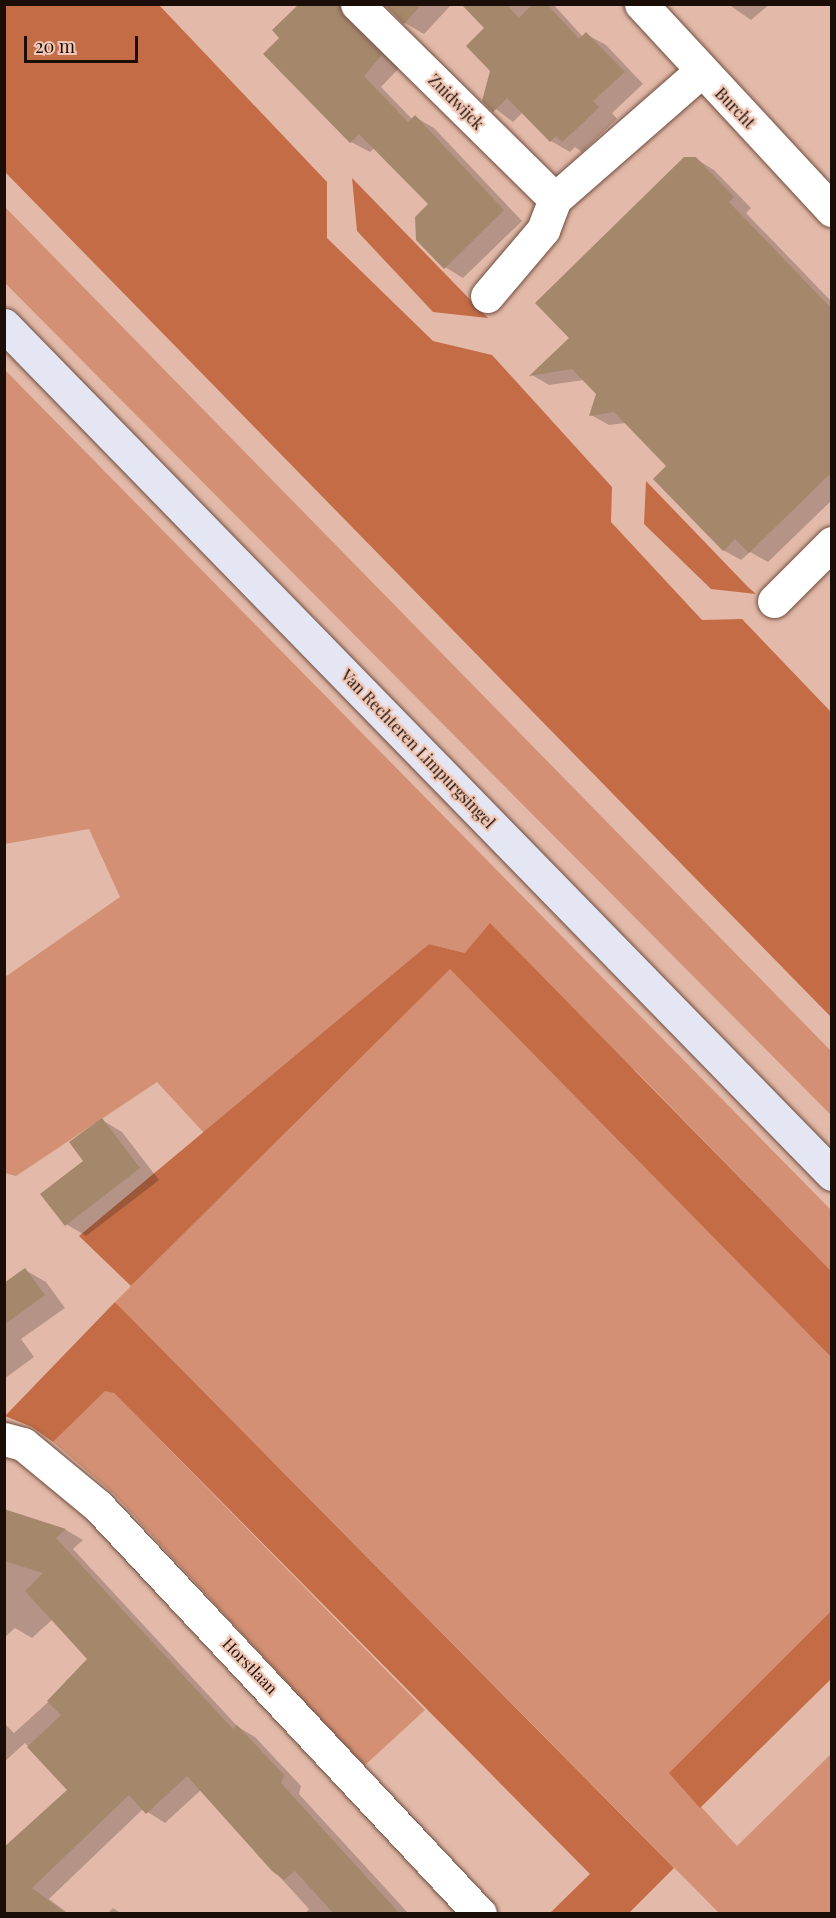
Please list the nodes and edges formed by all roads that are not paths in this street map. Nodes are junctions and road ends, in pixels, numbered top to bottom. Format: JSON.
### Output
{"nodes":[{"id":1,"x":357,"y":4,"type":"edge"},
{"id":2,"x":641,"y":4,"type":"edge"},
{"id":3,"x":700,"y":72,"type":"junction"},
{"id":4,"x":555,"y":199,"type":"junction"},
{"id":5,"x":831,"y":210,"type":"edge"},
{"id":6,"x":486,"y":296,"type":"dead end"},
{"id":7,"x":4,"y":325,"type":"edge"},
{"id":8,"x":831,"y":543,"type":"edge"},
{"id":9,"x":774,"y":602,"type":"dead end"},
{"id":10,"x":831,"y":1174,"type":"edge"},
{"id":11,"x":4,"y":1439,"type":"edge"},
{"id":12,"x":480,"y":1914,"type":"edge"}],
"edges":[{"from":1,"to":4,"type":"street","name":"Zuidwijck"},
{"from":2,"to":3,"type":"street","name":"Burcht"},
{"from":3,"to":4,"type":"street"},
{"from":3,"to":5,"type":"street","name":"Burcht"},
{"from":4,"to":6,"type":"street"},
{"from":7,"to":10,"type":"main road","name":"Van Rechteren Limpurgsingel"},
{"from":8,"to":9,"type":"street"},
{"from":11,"to":12,"type":"street","name":"Horstlaan"}]}
